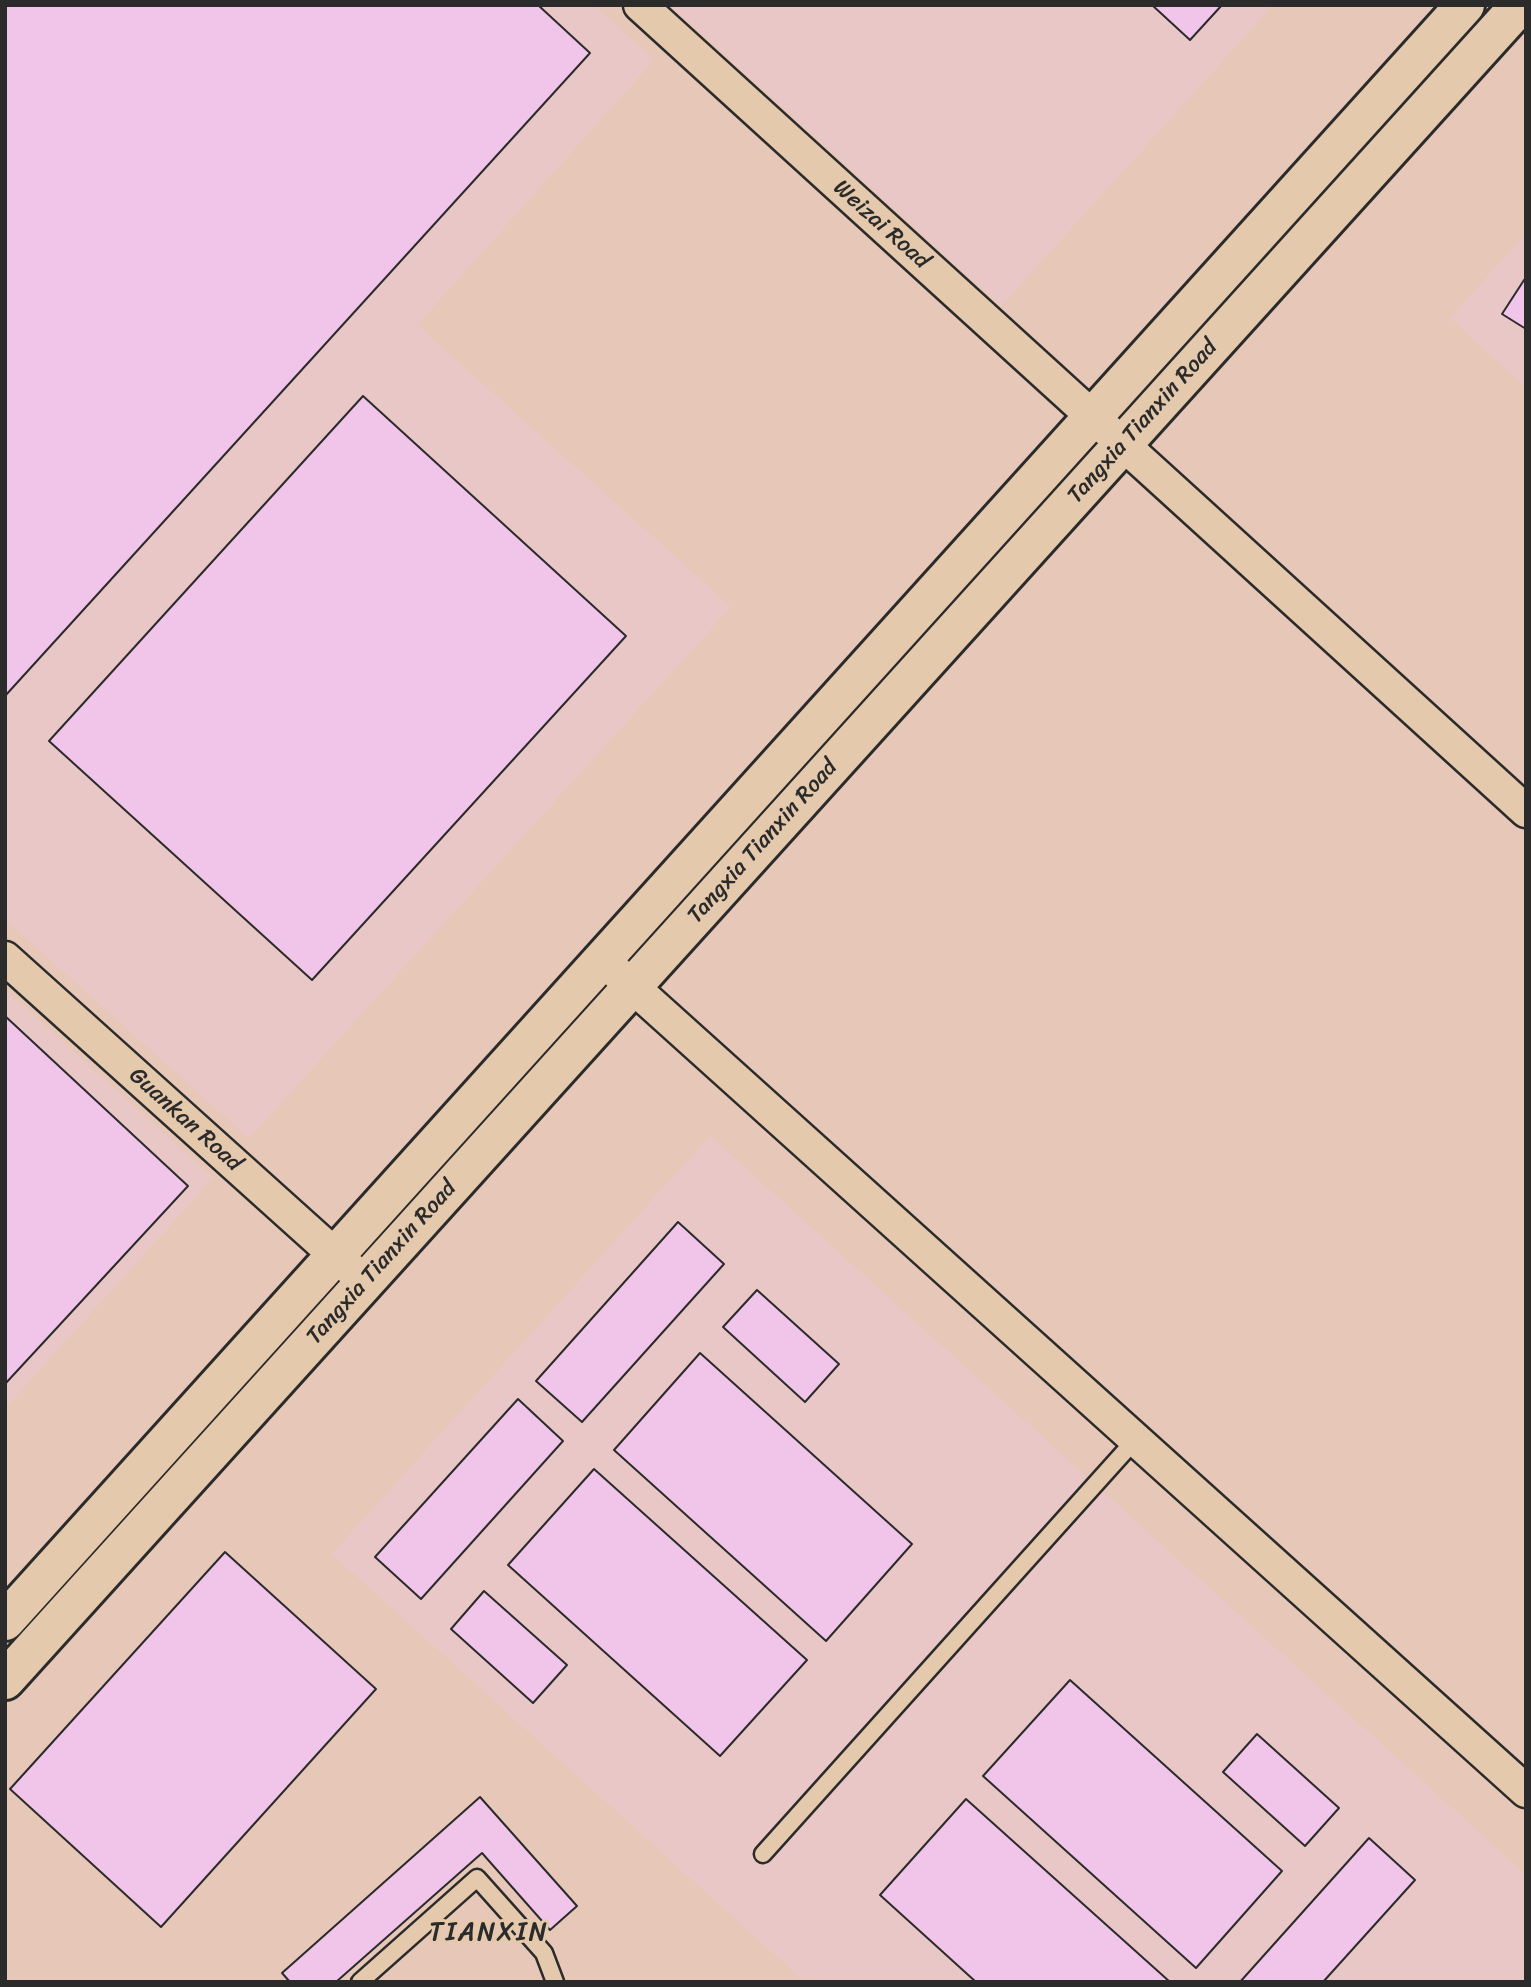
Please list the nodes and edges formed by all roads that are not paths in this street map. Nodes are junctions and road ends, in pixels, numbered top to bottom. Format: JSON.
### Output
{"nodes":[{"id":1,"x":640,"y":5,"type":"edge"},
{"id":2,"x":1465,"y":5,"type":"edge"},
{"id":3,"x":1520,"y":5,"type":"edge"},
{"id":4,"x":1092,"y":417,"type":"junction"},
{"id":5,"x":1122,"y":444,"type":"junction"},
{"id":6,"x":1526,"y":811,"type":"edge"},
{"id":7,"x":5,"y":958,"type":"edge"},
{"id":8,"x":602,"y":960,"type":"junction"},
{"id":9,"x":632,"y":987,"type":"junction"},
{"id":10,"x":335,"y":1255,"type":"junction"},
{"id":11,"x":365,"y":1282,"type":"junction"},
{"id":12,"x":1135,"y":1440,"type":"junction"},
{"id":13,"x":10,"y":1607,"type":"edge"},
{"id":14,"x":48,"y":1632,"type":"junction"},
{"id":15,"x":5,"y":1680,"type":"edge"},
{"id":16,"x":1526,"y":1791,"type":"edge"},
{"id":17,"x":763,"y":1854,"type":"dead end"},
{"id":18,"x":360,"y":1982,"type":"edge"},
{"id":19,"x":555,"y":1982,"type":"edge"}],
"edges":[{"from":1,"to":4,"type":"street","name":"Weizai Road"},
{"from":2,"to":4,"type":"main road","name":"Tangxia Tianxin Road"},
{"from":3,"to":5,"type":"main road","name":"Tangxia Tianxin Road"},
{"from":4,"to":5,"type":"street","name":"Weizai Road"},
{"from":4,"to":8,"type":"main road","name":"Tangxia Tianxin Road"},
{"from":5,"to":6,"type":"street","name":"Weizai Road"},
{"from":5,"to":9,"type":"main road","name":"Tangxia Tianxin Road"},
{"from":7,"to":10,"type":"street","name":"Guankan Road"},
{"from":8,"to":9,"type":"street"},
{"from":8,"to":10,"type":"main road","name":"Tangxia Tianxin Road"},
{"from":9,"to":11,"type":"main road","name":"Tangxia Tianxin Road"},
{"from":9,"to":12,"type":"street"},
{"from":10,"to":11,"type":"street","name":"Guankan Road"},
{"from":10,"to":13,"type":"main road","name":"Tangxia Tianxin Road"},
{"from":11,"to":14,"type":"main road","name":"Tangxia Tianxin Road"},
{"from":12,"to":16,"type":"street"},
{"from":12,"to":17,"type":"lane"},
{"from":13,"to":14,"type":"street"},
{"from":14,"to":15,"type":"main road","name":"Tangxia Tianxin Road"},
{"from":18,"to":19,"type":"lane"}]}
